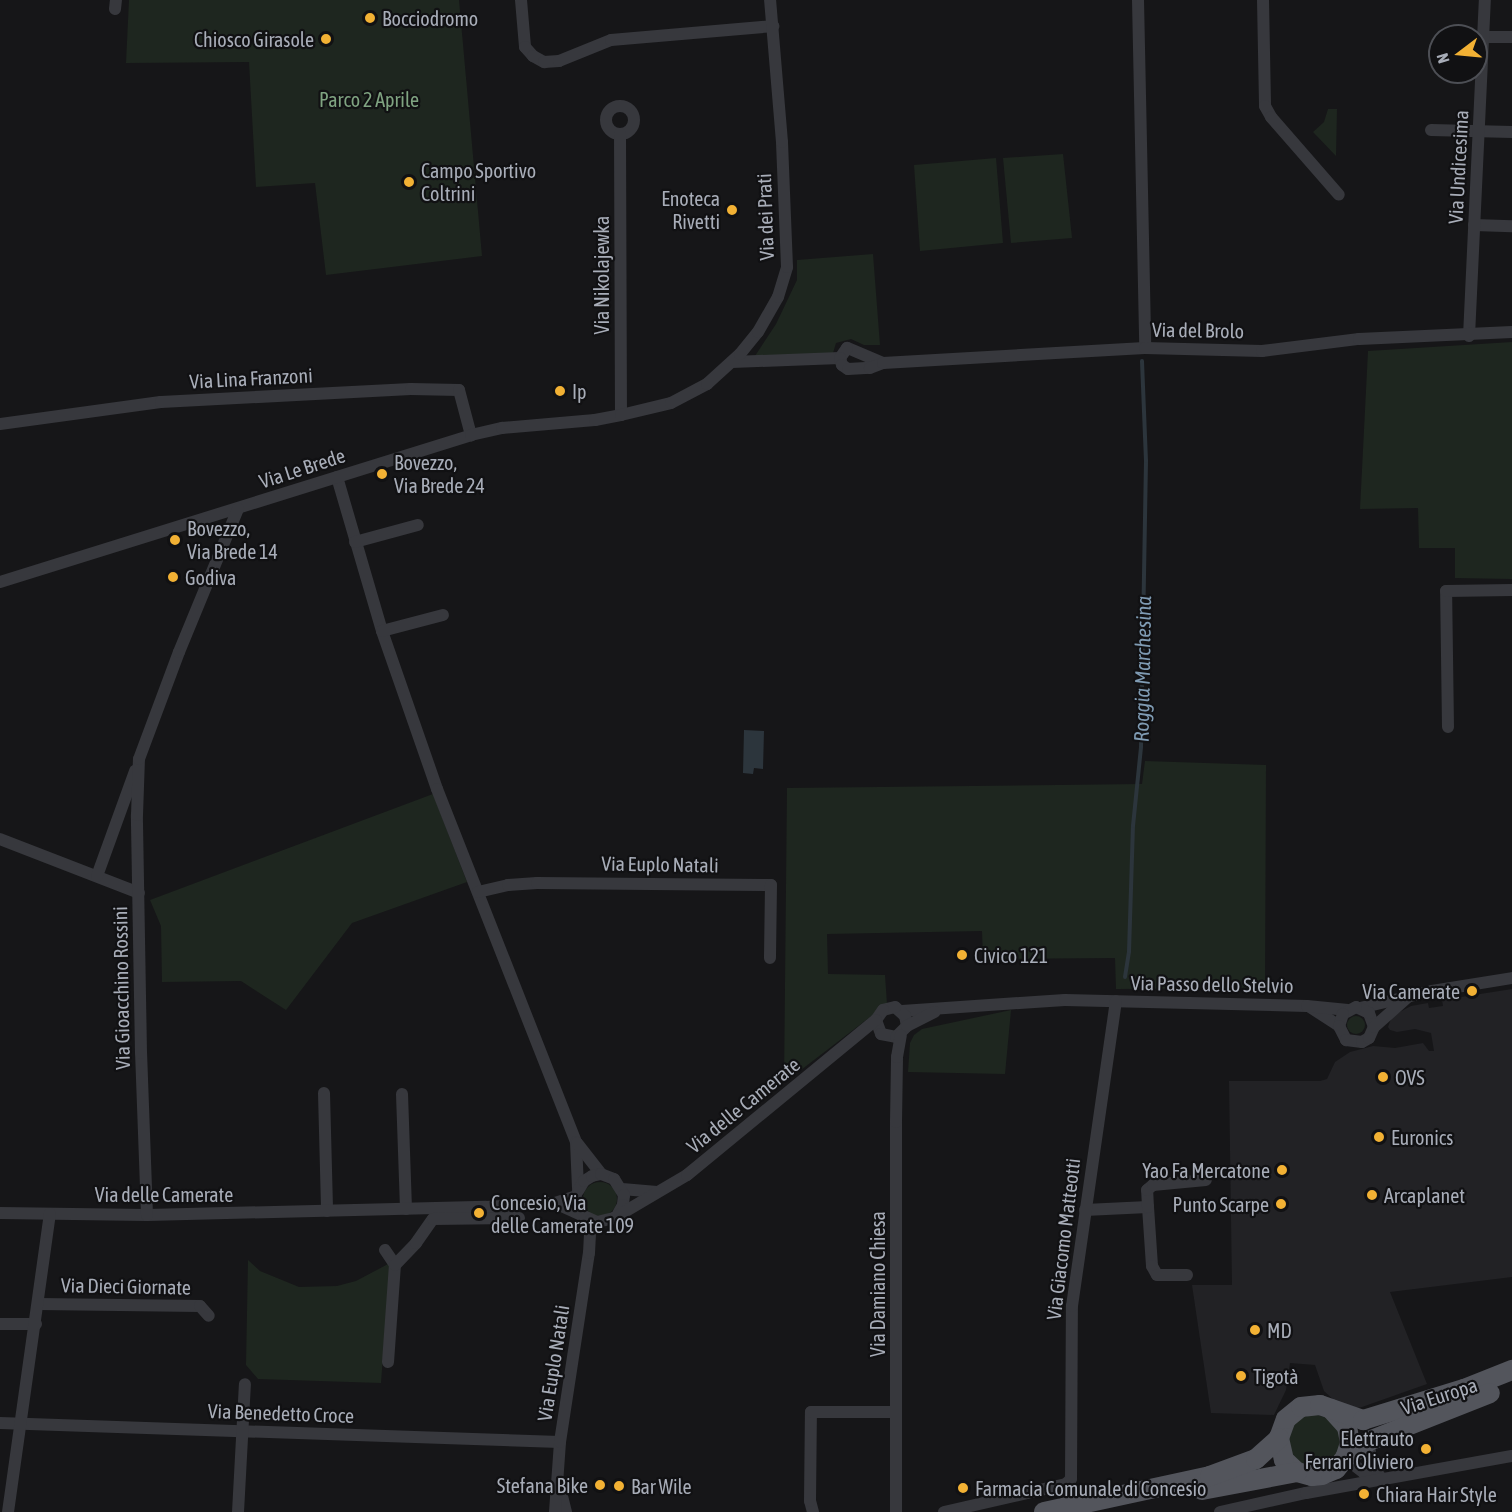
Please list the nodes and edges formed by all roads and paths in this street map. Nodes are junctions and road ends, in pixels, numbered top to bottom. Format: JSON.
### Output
{"nodes":[{"id":1,"x":520,"y":0,"type":"edge"},
{"id":2,"x":770,"y":0,"type":"edge"},
{"id":3,"x":1138,"y":0,"type":"edge"},
{"id":4,"x":1263,"y":0,"type":"edge"},
{"id":5,"x":1485,"y":0,"type":"edge"},
{"id":6,"x":1484,"y":24,"type":"edge"},
{"id":7,"x":773,"y":26,"type":"junction"},
{"id":8,"x":1488,"y":37,"type":"edge"},
{"id":9,"x":1512,"y":37,"type":"edge"},
{"id":10,"x":1481,"y":84,"type":"edge"},
{"id":11,"x":1431,"y":130,"type":"dead end"},
{"id":12,"x":1479,"y":132,"type":"junction"},
{"id":13,"x":1512,"y":132,"type":"edge"},
{"id":14,"x":620,"y":134,"type":"dead end"},
{"id":15,"x":1339,"y":195,"type":"dead end"},
{"id":16,"x":1474,"y":225,"type":"junction"},
{"id":17,"x":1512,"y":226,"type":"edge"},
{"id":18,"x":1512,"y":332,"type":"edge"},
{"id":19,"x":1469,"y":336,"type":"junction"},
{"id":20,"x":1144,"y":348,"type":"junction"},
{"id":21,"x":732,"y":363,"type":"junction"},
{"id":22,"x":621,"y":415,"type":"junction"},
{"id":23,"x":0,"y":424,"type":"edge"},
{"id":24,"x":471,"y":435,"type":"junction"},
{"id":25,"x":337,"y":477,"type":"junction"},
{"id":26,"x":238,"y":508,"type":"junction"},
{"id":27,"x":418,"y":525,"type":"dead end"},
{"id":28,"x":355,"y":542,"type":"junction"},
{"id":29,"x":0,"y":582,"type":"edge"},
{"id":30,"x":1512,"y":590,"type":"edge"},
{"id":31,"x":443,"y":615,"type":"dead end"},
{"id":32,"x":382,"y":631,"type":"junction"},
{"id":33,"x":1448,"y":727,"type":"dead end"},
{"id":34,"x":139,"y":759,"type":"junction"},
{"id":35,"x":0,"y":839,"type":"edge"},
{"id":36,"x":98,"y":876,"type":"junction"},
{"id":37,"x":478,"y":892,"type":"junction"},
{"id":38,"x":139,"y":893,"type":"junction"},
{"id":39,"x":770,"y":958,"type":"dead end"},
{"id":40,"x":1512,"y":978,"type":"edge"},
{"id":41,"x":1408,"y":996,"type":"junction"},
{"id":42,"x":1116,"y":1001,"type":"junction"},
{"id":43,"x":1307,"y":1006,"type":"junction"},
{"id":44,"x":940,"y":1009,"type":"junction"},
{"id":45,"x":1354,"y":1009,"type":"junction"},
{"id":46,"x":902,"y":1011,"type":"junction"},
{"id":47,"x":876,"y":1020,"type":"junction"},
{"id":48,"x":1339,"y":1026,"type":"junction"},
{"id":49,"x":1374,"y":1027,"type":"junction"},
{"id":50,"x":894,"y":1033,"type":"junction"},
{"id":51,"x":850,"y":1042,"type":"junction"},
{"id":52,"x":324,"y":1093,"type":"dead end"},
{"id":53,"x":402,"y":1094,"type":"dead end"},
{"id":54,"x":576,"y":1142,"type":"junction"},
{"id":55,"x":601,"y":1174,"type":"junction"},
{"id":56,"x":1206,"y":1180,"type":"dead end"},
{"id":57,"x":622,"y":1189,"type":"junction"},
{"id":58,"x":577,"y":1192,"type":"junction"},
{"id":59,"x":657,"y":1192,"type":"junction"},
{"id":60,"x":555,"y":1203,"type":"junction"},
{"id":61,"x":1148,"y":1206,"type":"junction"},
{"id":62,"x":406,"y":1209,"type":"junction"},
{"id":63,"x":1085,"y":1210,"type":"junction"},
{"id":64,"x":327,"y":1211,"type":"junction"},
{"id":65,"x":0,"y":1213,"type":"edge"},
{"id":66,"x":50,"y":1214,"type":"junction"},
{"id":67,"x":147,"y":1215,"type":"junction"},
{"id":68,"x":519,"y":1218,"type":"dead end"},
{"id":69,"x":613,"y":1218,"type":"junction"},
{"id":70,"x":588,"y":1219,"type":"junction"},
{"id":71,"x":385,"y":1250,"type":"dead end"},
{"id":72,"x":589,"y":1253,"type":"junction"},
{"id":73,"x":395,"y":1265,"type":"junction"},
{"id":74,"x":1187,"y":1275,"type":"dead end"},
{"id":75,"x":39,"y":1304,"type":"junction"},
{"id":76,"x":209,"y":1316,"type":"dead end"},
{"id":77,"x":0,"y":1324,"type":"edge"},
{"id":78,"x":36,"y":1324,"type":"junction"},
{"id":79,"x":388,"y":1362,"type":"dead end"},
{"id":80,"x":1512,"y":1370,"type":"edge"},
{"id":81,"x":245,"y":1384,"type":"dead end"},
{"id":82,"x":1512,"y":1385,"type":"edge"},
{"id":83,"x":1331,"y":1409,"type":"junction"},
{"id":84,"x":896,"y":1412,"type":"junction"},
{"id":85,"x":0,"y":1423,"type":"edge"},
{"id":86,"x":21,"y":1423,"type":"junction"},
{"id":87,"x":242,"y":1431,"type":"junction"},
{"id":88,"x":1279,"y":1438,"type":"junction"},
{"id":89,"x":1369,"y":1441,"type":"junction"},
{"id":90,"x":560,"y":1442,"type":"junction"},
{"id":91,"x":1512,"y":1456,"type":"edge"},
{"id":92,"x":1343,"y":1462,"type":"junction"},
{"id":93,"x":1303,"y":1480,"type":"junction"},
{"id":94,"x":1383,"y":1481,"type":"junction"},
{"id":95,"x":1346,"y":1486,"type":"junction"},
{"id":96,"x":564,"y":1510,"type":"edge"},
{"id":97,"x":8,"y":1512,"type":"edge"},
{"id":98,"x":238,"y":1512,"type":"edge"},
{"id":99,"x":813,"y":1512,"type":"edge"},
{"id":100,"x":896,"y":1512,"type":"edge"},
{"id":101,"x":944,"y":1512,"type":"edge"},
{"id":102,"x":1044,"y":1512,"type":"edge"},
{"id":103,"x":1100,"y":1512,"type":"edge"},
{"id":104,"x":1220,"y":1512,"type":"edge"}],
"edges":[{"from":1,"to":7,"type":"street"},
{"from":2,"to":7,"type":"street","name":"Via dei Prati"},
{"from":3,"to":20,"type":"street"},
{"from":4,"to":15,"type":"street"},
{"from":5,"to":6,"type":"street","name":"Via Undicesima"},
{"from":7,"to":21,"type":"street","name":"Via dei Prati"},
{"from":8,"to":9,"type":"street"},
{"from":10,"to":12,"type":"street","name":"Via Undicesima"},
{"from":11,"to":12,"type":"street"},
{"from":12,"to":13,"type":"street"},
{"from":12,"to":16,"type":"street","name":"Via Undicesima"},
{"from":14,"to":22,"type":"street","name":"Via Nikolajewka"},
{"from":16,"to":17,"type":"street"},
{"from":16,"to":19,"type":"street","name":"Via Undicesima"},
{"from":18,"to":19,"type":"street","name":"Via del Brolo"},
{"from":19,"to":20,"type":"street","name":"Via del Brolo"},
{"from":20,"to":21,"type":"street","name":"Via del Brolo"},
{"from":21,"to":22,"type":"street","name":"Via dei Prati"},
{"from":22,"to":24,"type":"street","name":"Via Le Brede"},
{"from":23,"to":24,"type":"street","name":"Via Lina Franzoni"},
{"from":24,"to":25,"type":"street","name":"Via Le Brede"},
{"from":25,"to":26,"type":"street","name":"Via Le Brede"},
{"from":25,"to":28,"type":"street"},
{"from":26,"to":29,"type":"street","name":"Via Le Brede"},
{"from":26,"to":34,"type":"street","name":"Via Gioacchino Rossini"},
{"from":27,"to":28,"type":"street"},
{"from":28,"to":32,"type":"street"},
{"from":30,"to":33,"type":"street"},
{"from":31,"to":32,"type":"street"},
{"from":32,"to":37,"type":"street"},
{"from":34,"to":36,"type":"street","name":"Via Gioacchino Rossini"},
{"from":34,"to":38,"type":"street","name":"Via Gioacchino Rossini"},
{"from":35,"to":36,"type":"street"},
{"from":36,"to":38,"type":"street"},
{"from":37,"to":39,"type":"street","name":"Via Euplo Natali"},
{"from":37,"to":54,"type":"street"},
{"from":38,"to":67,"type":"street","name":"Via Gioacchino Rossini"},
{"from":40,"to":41,"type":"street","name":"Via Passo dello Stelvio"},
{"from":41,"to":45,"type":"street","name":"Via Passo dello Stelvio"},
{"from":41,"to":49,"type":"street","name":"Via Passo dello Stelvio"},
{"from":42,"to":43,"type":"street","name":"Via Passo dello Stelvio"},
{"from":42,"to":44,"type":"street","name":"Via delle Camerate"},
{"from":42,"to":63,"type":"street","name":"Via Giacomo Matteotti"},
{"from":43,"to":45,"type":"street","name":"Via Passo dello Stelvio"},
{"from":43,"to":48,"type":"street","name":"Via Passo dello Stelvio"},
{"from":44,"to":46,"type":"street","name":"Via delle Camerate"},
{"from":44,"to":50,"type":"street","name":"Via delle Camerate"},
{"from":45,"to":48,"type":"street"},
{"from":45,"to":49,"type":"street"},
{"from":46,"to":47,"type":"street","name":"Via delle Camerate"},
{"from":46,"to":50,"type":"street"},
{"from":47,"to":50,"type":"street"},
{"from":47,"to":51,"type":"street","name":"Via delle Camerate"},
{"from":48,"to":49,"type":"street","name":"Via Passo dello Stelvio"},
{"from":50,"to":51,"type":"street","name":"Via delle Camerate"},
{"from":50,"to":84,"type":"street","name":"Via Damiano Chiesa"},
{"from":51,"to":59,"type":"street","name":"Via delle Camerate"},
{"from":52,"to":64,"type":"street"},
{"from":53,"to":62,"type":"street"},
{"from":54,"to":55,"type":"street"},
{"from":54,"to":58,"type":"street"},
{"from":55,"to":57,"type":"street"},
{"from":55,"to":58,"type":"street","name":"Via delle Camerate"},
{"from":56,"to":61,"type":"street"},
{"from":57,"to":59,"type":"street"},
{"from":57,"to":69,"type":"street"},
{"from":58,"to":60,"type":"street","name":"Via delle Camerate"},
{"from":58,"to":70,"type":"street"},
{"from":59,"to":69,"type":"street","name":"Via delle Camerate"},
{"from":60,"to":62,"type":"street","name":"Via delle Camerate"},
{"from":60,"to":70,"type":"street","name":"Via delle Camerate"},
{"from":61,"to":63,"type":"street"},
{"from":61,"to":74,"type":"street"},
{"from":62,"to":64,"type":"street","name":"Via delle Camerate"},
{"from":63,"to":101,"type":"street","name":"Via Giacomo Matteotti"},
{"from":64,"to":67,"type":"street","name":"Via delle Camerate"},
{"from":65,"to":66,"type":"street","name":"Via delle Camerate"},
{"from":66,"to":67,"type":"street","name":"Via delle Camerate"},
{"from":66,"to":75,"type":"street","name":"Via Dieci Giornate"},
{"from":68,"to":73,"type":"street"},
{"from":69,"to":70,"type":"street","name":"Via delle Camerate"},
{"from":69,"to":72,"type":"street","name":"Via Euplo Natali"},
{"from":70,"to":72,"type":"street","name":"Via Euplo Natali"},
{"from":71,"to":73,"type":"street"},
{"from":72,"to":90,"type":"street","name":"Via Euplo Natali"},
{"from":73,"to":79,"type":"street"},
{"from":75,"to":76,"type":"street","name":"Via Dieci Giornate"},
{"from":75,"to":78,"type":"street","name":"Via Dieci Giornate"},
{"from":77,"to":78,"type":"street"},
{"from":78,"to":86,"type":"street","name":"Via Dieci Giornate"},
{"from":80,"to":83,"type":"main road","name":"Via Europa"},
{"from":81,"to":87,"type":"street"},
{"from":82,"to":89,"type":"main road","name":"Via Europa"},
{"from":83,"to":88,"type":"main road","name":"Via Europa"},
{"from":83,"to":92,"type":"main road"},
{"from":84,"to":99,"type":"street"},
{"from":84,"to":100,"type":"street","name":"Via Damiano Chiesa"},
{"from":85,"to":86,"type":"street","name":"Via Benedetto Croce"},
{"from":86,"to":87,"type":"street","name":"Via Benedetto Croce"},
{"from":86,"to":97,"type":"street","name":"Via Dieci Giornate"},
{"from":87,"to":90,"type":"street","name":"Via Benedetto Croce"},
{"from":87,"to":98,"type":"street"},
{"from":88,"to":93,"type":"main road"},
{"from":88,"to":102,"type":"main road","name":"Via Europa"},
{"from":89,"to":92,"type":"main road","name":"Via Europa"},
{"from":89,"to":94,"type":"street"},
{"from":90,"to":96,"type":"street","name":"Via Euplo Natali"},
{"from":91,"to":94,"type":"street"},
{"from":92,"to":93,"type":"main road","name":"Via Europa"},
{"from":92,"to":94,"type":"street"},
{"from":92,"to":95,"type":"street"},
{"from":93,"to":95,"type":"street"},
{"from":93,"to":103,"type":"main road","name":"Via Europa"},
{"from":93,"to":104,"type":"street"},
{"from":94,"to":95,"type":"street"}]}
